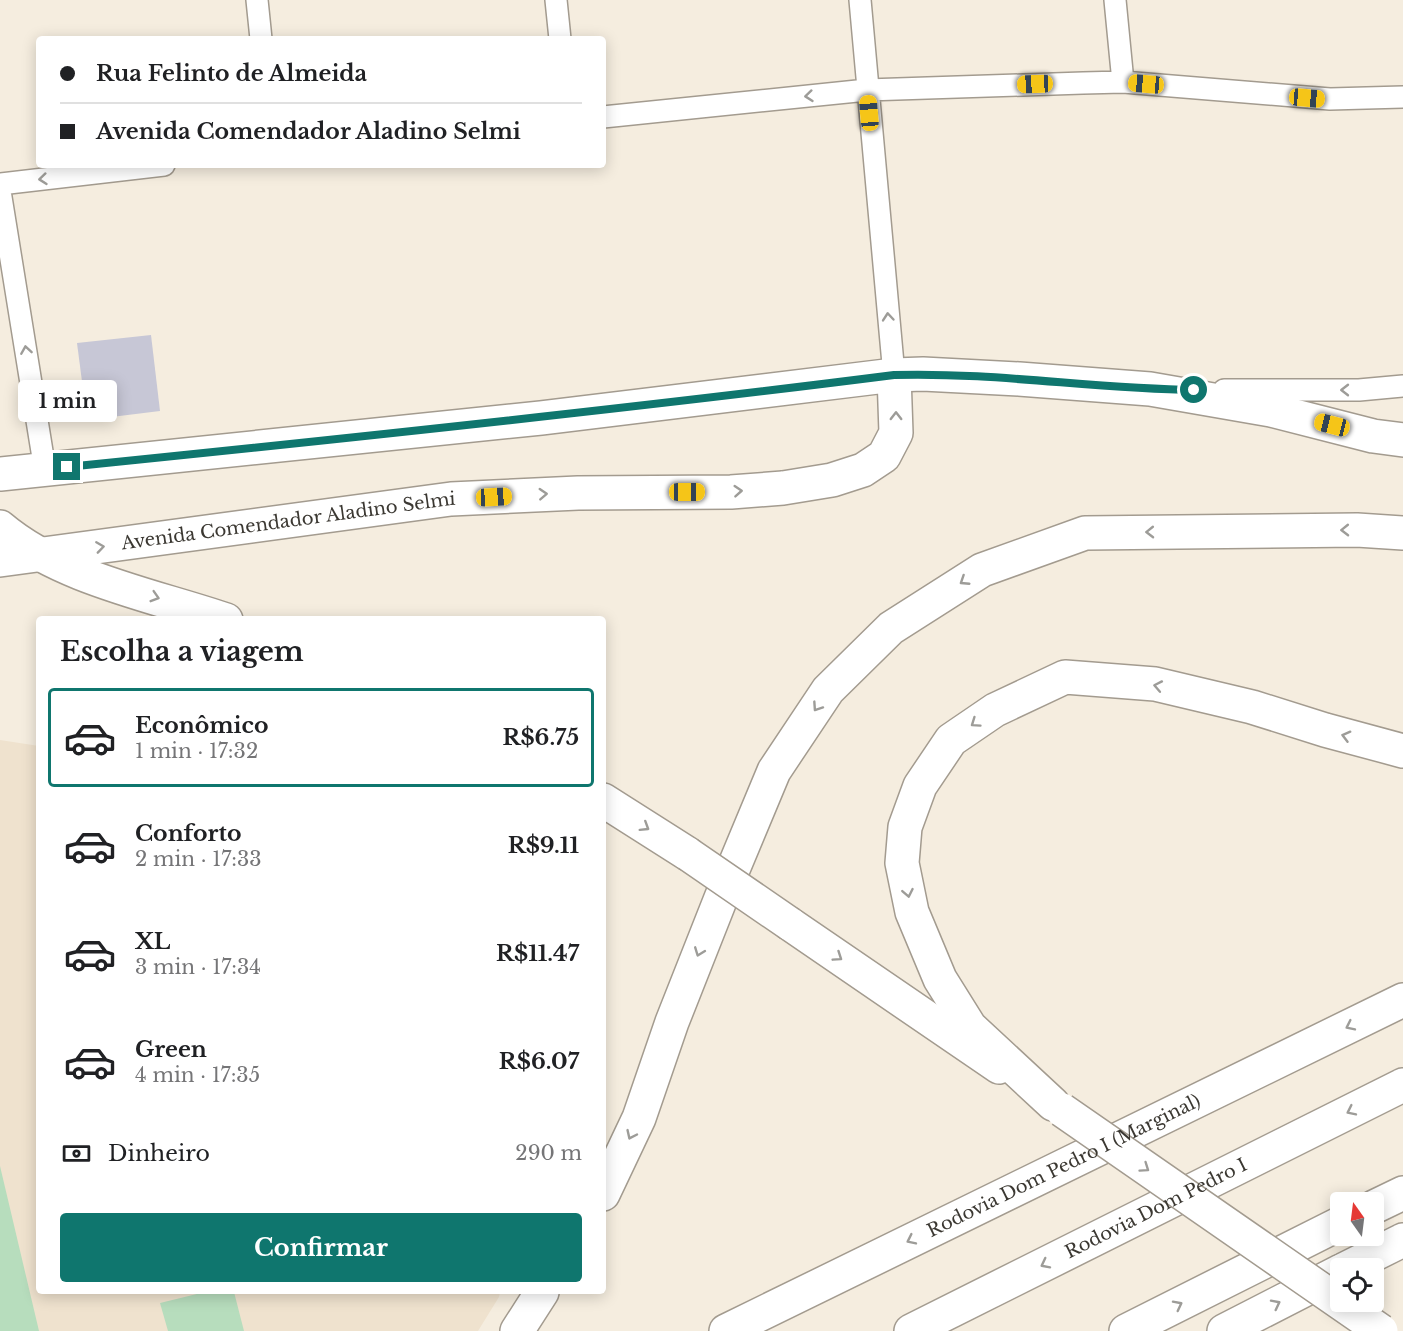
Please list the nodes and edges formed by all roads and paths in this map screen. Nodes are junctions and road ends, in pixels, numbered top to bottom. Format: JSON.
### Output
{"nodes":[{"id":1,"x":257,"y":0,"type":"edge"},
{"id":2,"x":556,"y":0,"type":"edge"},
{"id":3,"x":860,"y":0,"type":"edge"},
{"id":4,"x":1114,"y":0,"type":"edge"},
{"id":5,"x":261,"y":36,"type":"edge"},
{"id":6,"x":560,"y":36,"type":"edge"},
{"id":7,"x":1123,"y":82,"type":"junction"},
{"id":8,"x":867,"y":90,"type":"junction"},
{"id":9,"x":1403,"y":97,"type":"edge"},
{"id":10,"x":606,"y":117,"type":"edge"},
{"id":11,"x":138,"y":168,"type":"edge"},
{"id":12,"x":0,"y":184,"type":"edge"},
{"id":13,"x":0,"y":191,"type":"edge"},
{"id":14,"x":894,"y":375,"type":"junction"},
{"id":15,"x":1403,"y":386,"type":"edge"},
{"id":16,"x":1150,"y":389,"type":"junction"},
{"id":17,"x":1403,"y":440,"type":"edge"},
{"id":18,"x":45,"y":470,"type":"junction"},
{"id":19,"x":0,"y":474,"type":"edge"},
{"id":20,"x":0,"y":527,"type":"edge"},
{"id":21,"x":1403,"y":533,"type":"edge"},
{"id":22,"x":41,"y":555,"type":"junction"},
{"id":23,"x":0,"y":560,"type":"edge"},
{"id":24,"x":214,"y":616,"type":"edge"},
{"id":25,"x":1403,"y":751,"type":"edge"},
{"id":26,"x":606,"y":803,"type":"edge"},
{"id":27,"x":1403,"y":1000,"type":"edge"},
{"id":28,"x":1403,"y":1085,"type":"edge"},
{"id":29,"x":1058,"y":1107,"type":"junction"},
{"id":30,"x":606,"y":1188,"type":"edge"},
{"id":31,"x":1403,"y":1192,"type":"edge"},
{"id":32,"x":1384,"y":1202,"type":"edge"},
{"id":33,"x":1330,"y":1229,"type":"edge"},
{"id":34,"x":1403,"y":1240,"type":"edge"},
{"id":35,"x":1367,"y":1258,"type":"edge"},
{"id":36,"x":1330,"y":1277,"type":"edge"},
{"id":37,"x":530,"y":1294,"type":"edge"},
{"id":38,"x":541,"y":1294,"type":"edge"},
{"id":39,"x":511,"y":1331,"type":"edge"},
{"id":40,"x":517,"y":1331,"type":"edge"},
{"id":41,"x":726,"y":1331,"type":"edge"},
{"id":42,"x":911,"y":1331,"type":"edge"},
{"id":43,"x":1126,"y":1331,"type":"edge"},
{"id":44,"x":1224,"y":1331,"type":"edge"},
{"id":45,"x":1382,"y":1331,"type":"edge"}],
"edges":[{"from":1,"to":5,"type":"street"},
{"from":2,"to":6,"type":"street"},
{"from":3,"to":8,"type":"street"},
{"from":4,"to":7,"type":"street"},
{"from":7,"to":8,"type":"street"},
{"from":7,"to":9,"type":"street"},
{"from":8,"to":10,"type":"street","one_way":true},
{"from":14,"to":8,"type":"street","one_way":true},
{"from":11,"to":12,"type":"street","one_way":true},
{"from":18,"to":13,"type":"street","one_way":true},
{"from":14,"to":16,"type":"main road"},
{"from":14,"to":18,"type":"main road"},
{"from":22,"to":14,"type":"main road","name":"Avenida Comendador Aladino Selmi","one_way":true},
{"from":15,"to":16,"type":"street","one_way":true},
{"from":16,"to":17,"type":"main road"},
{"from":18,"to":19,"type":"main road"},
{"from":20,"to":22,"type":"main road"},
{"from":21,"to":30,"type":"main road","one_way":true},
{"from":22,"to":23,"type":"main road","name":"Avenida Comendador Aladino Selmi"},
{"from":22,"to":24,"type":"main road","one_way":true},
{"from":25,"to":29,"type":"main road","one_way":true},
{"from":26,"to":29,"type":"main road","one_way":true,"bridge":true},
{"from":27,"to":41,"type":"main road","name":"Rodovia Dom Pedro I (Marginal)","one_way":true},
{"from":28,"to":42,"type":"main road","name":"Rodovia Dom Pedro I","one_way":true},
{"from":29,"to":45,"type":"main road","one_way":true,"bridge":true},
{"from":31,"to":32,"type":"main road"},
{"from":43,"to":33,"type":"main road","one_way":true},
{"from":34,"to":35,"type":"main road"},
{"from":44,"to":36,"type":"main road","one_way":true},
{"from":37,"to":39,"type":"main road"},
{"from":38,"to":40,"type":"main road"}]}
